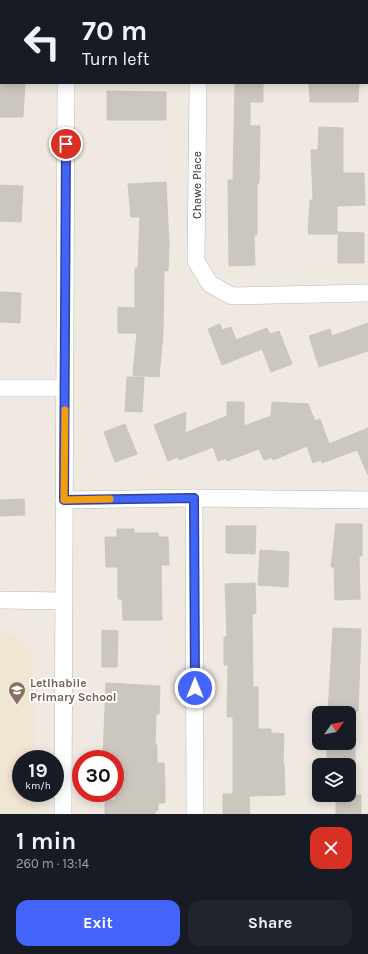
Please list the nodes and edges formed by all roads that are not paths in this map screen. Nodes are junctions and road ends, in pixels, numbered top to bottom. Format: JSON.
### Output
{"nodes":[{"id":1,"x":66,"y":84,"type":"edge"},
{"id":2,"x":198,"y":84,"type":"edge"},
{"id":3,"x":368,"y":293,"type":"edge"},
{"id":4,"x":0,"y":388,"type":"edge"},
{"id":5,"x":66,"y":388,"type":"junction"},
{"id":6,"x":194,"y":498,"type":"junction"},
{"id":7,"x":64,"y":500,"type":"junction"},
{"id":8,"x":368,"y":500,"type":"edge"},
{"id":9,"x":0,"y":600,"type":"edge"},
{"id":10,"x":63,"y":601,"type":"junction"},
{"id":11,"x":63,"y":814,"type":"edge"},
{"id":12,"x":195,"y":814,"type":"edge"}],
"edges":[{"from":1,"to":5,"type":"street"},
{"from":2,"to":3,"type":"street","name":"Chawe Place"},
{"from":4,"to":5,"type":"street"},
{"from":5,"to":7,"type":"street"},
{"from":6,"to":7,"type":"street"},
{"from":6,"to":8,"type":"street"},
{"from":6,"to":12,"type":"street"},
{"from":7,"to":10,"type":"street"},
{"from":9,"to":10,"type":"street"},
{"from":10,"to":11,"type":"street"}]}
